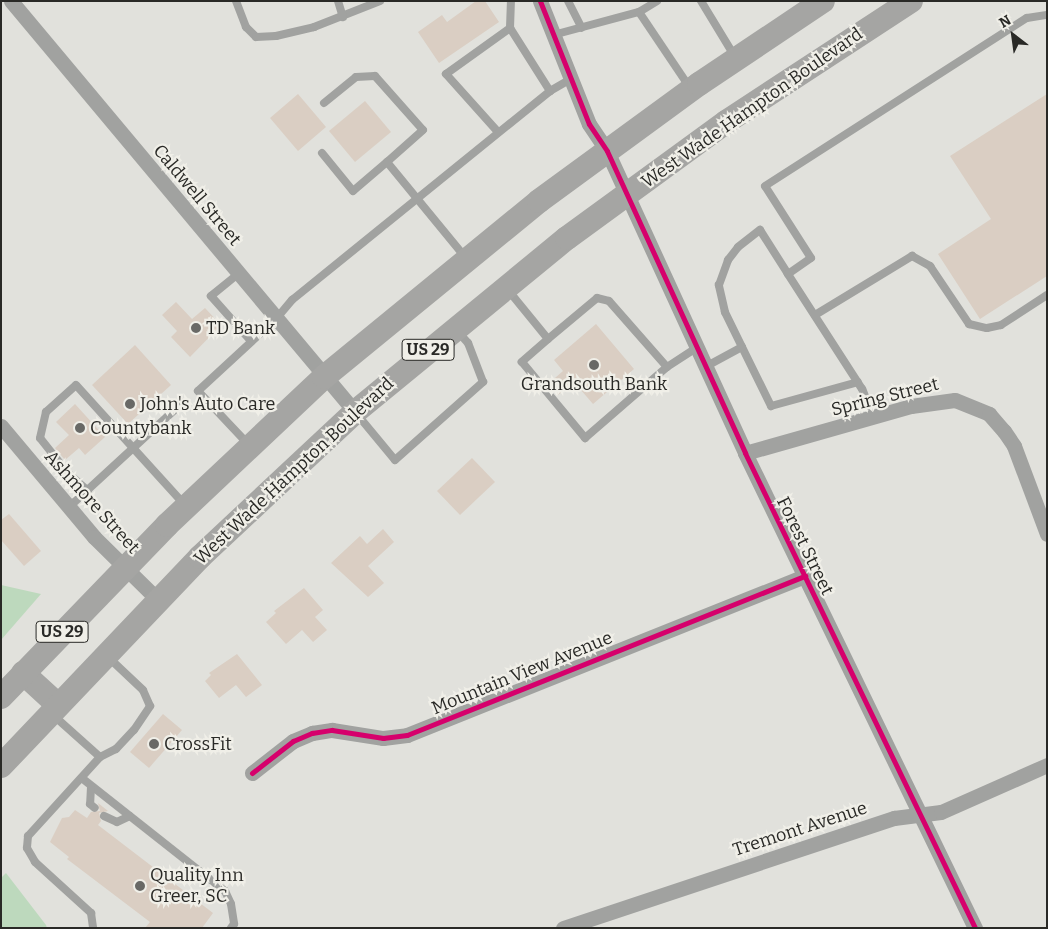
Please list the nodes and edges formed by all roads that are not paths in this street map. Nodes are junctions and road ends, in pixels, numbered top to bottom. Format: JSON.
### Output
{"nodes":[{"id":1,"x":11,"y":1,"type":"edge"},
{"id":2,"x":236,"y":1,"type":"edge"},
{"id":3,"x":338,"y":1,"type":"edge"},
{"id":4,"x":380,"y":1,"type":"edge"},
{"id":5,"x":511,"y":1,"type":"edge"},
{"id":6,"x":540,"y":1,"type":"edge"},
{"id":7,"x":568,"y":1,"type":"edge"},
{"id":8,"x":657,"y":1,"type":"edge"},
{"id":9,"x":701,"y":1,"type":"edge"},
{"id":10,"x":823,"y":1,"type":"edge"},
{"id":11,"x":911,"y":1,"type":"edge"},
{"id":12,"x":639,"y":12,"type":"junction"},
{"id":13,"x":1047,"y":15,"type":"edge"},
{"id":14,"x":343,"y":17,"type":"junction"},
{"id":15,"x":510,"y":28,"type":"junction"},
{"id":16,"x":582,"y":28,"type":"junction"},
{"id":17,"x":553,"y":35,"type":"junction"},
{"id":18,"x":736,"y":59,"type":"junction"},
{"id":19,"x":571,"y":79,"type":"junction"},
{"id":20,"x":691,"y":90,"type":"junction"},
{"id":21,"x":550,"y":91,"type":"junction"},
{"id":22,"x":324,"y":103,"type":"dead end"},
{"id":23,"x":498,"y":132,"type":"junction"},
{"id":24,"x":607,"y":151,"type":"junction"},
{"id":25,"x":322,"y":153,"type":"dead end"},
{"id":26,"x":387,"y":162,"type":"junction"},
{"id":27,"x":626,"y":195,"type":"junction"},
{"id":28,"x":418,"y":198,"type":"junction"},
{"id":29,"x":466,"y":259,"type":"junction"},
{"id":30,"x":238,"y":274,"type":"junction"},
{"id":31,"x":788,"y":274,"type":"junction"},
{"id":32,"x":505,"y":287,"type":"junction"},
{"id":33,"x":1047,"y":295,"type":"edge"},
{"id":34,"x":815,"y":315,"type":"junction"},
{"id":35,"x":276,"y":319,"type":"junction"},
{"id":36,"x":455,"y":328,"type":"junction"},
{"id":37,"x":548,"y":339,"type":"junction"},
{"id":38,"x":251,"y":341,"type":"junction"},
{"id":39,"x":742,"y":347,"type":"junction"},
{"id":40,"x":696,"y":348,"type":"junction"},
{"id":41,"x":667,"y":367,"type":"junction"},
{"id":42,"x":705,"y":367,"type":"junction"},
{"id":43,"x":324,"y":377,"type":"junction"},
{"id":44,"x":858,"y":382,"type":"junction"},
{"id":45,"x":182,"y":403,"type":"dead end"},
{"id":46,"x":355,"y":412,"type":"junction"},
{"id":47,"x":872,"y":417,"type":"junction"},
{"id":48,"x":1,"y":426,"type":"edge"},
{"id":49,"x":250,"y":446,"type":"junction"},
{"id":50,"x":133,"y":449,"type":"junction"},
{"id":51,"x":745,"y":453,"type":"junction"},
{"id":52,"x":88,"y":491,"type":"junction"},
{"id":53,"x":186,"y":506,"type":"junction"},
{"id":54,"x":69,"y":507,"type":"junction"},
{"id":55,"x":1047,"y":534,"type":"edge"},
{"id":56,"x":125,"y":568,"type":"junction"},
{"id":57,"x":805,"y":576,"type":"junction"},
{"id":58,"x":158,"y":600,"type":"junction"},
{"id":59,"x":105,"y":655,"type":"junction"},
{"id":60,"x":23,"y":673,"type":"junction"},
{"id":61,"x":1,"y":697,"type":"edge"},
{"id":62,"x":53,"y":708,"type":"junction"},
{"id":63,"x":100,"y":757,"type":"junction"},
{"id":64,"x":1047,"y":765,"type":"edge"},
{"id":65,"x":1,"y":766,"type":"edge"},
{"id":66,"x":252,"y":774,"type":"dead end"},
{"id":67,"x":83,"y":779,"type":"junction"},
{"id":68,"x":91,"y":787,"type":"junction"},
{"id":69,"x":95,"y":808,"type":"dead end"},
{"id":70,"x":104,"y":816,"type":"dead end"},
{"id":71,"x":130,"y":816,"type":"junction"},
{"id":72,"x":919,"y":816,"type":"junction"},
{"id":73,"x":93,"y":928,"type":"edge"},
{"id":74,"x":231,"y":928,"type":"edge"},
{"id":75,"x":563,"y":928,"type":"edge"},
{"id":76,"x":975,"y":928,"type":"edge"}],
"edges":[{"from":1,"to":30,"type":"street","name":"Caldwell Street"},
{"from":2,"to":14,"type":"lane"},
{"from":3,"to":14,"type":"lane"},
{"from":4,"to":14,"type":"lane"},
{"from":5,"to":15,"type":"lane"},
{"from":6,"to":17,"type":"street","name":"Forest Street"},
{"from":7,"to":16,"type":"lane"},
{"from":8,"to":12,"type":"lane"},
{"from":9,"to":18,"type":"lane"},
{"from":10,"to":18,"type":"main road","number":"US 29"},
{"from":11,"to":27,"type":"main road","name":"West Wade Hampton Boulevard","number":"US 29"},
{"from":12,"to":16,"type":"lane"},
{"from":12,"to":20,"type":"lane"},
{"from":13,"to":31,"type":"lane"},
{"from":15,"to":21,"type":"lane"},
{"from":15,"to":23,"type":"lane"},
{"from":16,"to":17,"type":"lane"},
{"from":17,"to":19,"type":"street","name":"Forest Street"},
{"from":18,"to":20,"type":"main road","number":"US 29"},
{"from":19,"to":21,"type":"lane"},
{"from":19,"to":24,"type":"street","name":"Forest Street"},
{"from":20,"to":24,"type":"main road","number":"US 29"},
{"from":21,"to":23,"type":"lane"},
{"from":22,"to":26,"type":"lane"},
{"from":23,"to":28,"type":"lane"},
{"from":24,"to":27,"type":"street","name":"Forest Street"},
{"from":24,"to":29,"type":"main road","number":"US 29"},
{"from":25,"to":26,"type":"lane"},
{"from":26,"to":28,"type":"lane"},
{"from":27,"to":32,"type":"main road","name":"West Wade Hampton Boulevard","number":"US 29"},
{"from":27,"to":40,"type":"street","name":"Forest Street"},
{"from":28,"to":29,"type":"lane"},
{"from":28,"to":35,"type":"lane"},
{"from":29,"to":43,"type":"main road","number":"US 29"},
{"from":30,"to":35,"type":"street","name":"Caldwell Street"},
{"from":30,"to":38,"type":"lane"},
{"from":31,"to":34,"type":"lane"},
{"from":31,"to":39,"type":"lane"},
{"from":32,"to":36,"type":"main road","name":"West Wade Hampton Boulevard","number":"US 29"},
{"from":32,"to":37,"type":"lane"},
{"from":33,"to":34,"type":"lane"},
{"from":34,"to":44,"type":"lane"},
{"from":35,"to":38,"type":"lane"},
{"from":35,"to":43,"type":"street","name":"Caldwell Street"},
{"from":36,"to":46,"type":"main road","name":"West Wade Hampton Boulevard","number":"US 29"},
{"from":36,"to":46,"type":"lane"},
{"from":37,"to":41,"type":"lane"},
{"from":37,"to":41,"type":"lane"},
{"from":38,"to":49,"type":"lane"},
{"from":39,"to":42,"type":"lane"},
{"from":39,"to":44,"type":"lane"},
{"from":40,"to":41,"type":"lane"},
{"from":40,"to":42,"type":"street","name":"Forest Street"},
{"from":42,"to":51,"type":"street","name":"Forest Street"},
{"from":43,"to":46,"type":"street","name":"Caldwell Street"},
{"from":43,"to":49,"type":"main road","number":"US 29"},
{"from":44,"to":47,"type":"lane"},
{"from":45,"to":50,"type":"lane"},
{"from":46,"to":58,"type":"main road","name":"West Wade Hampton Boulevard","number":"US 29"},
{"from":47,"to":51,"type":"street","name":"Spring Street"},
{"from":47,"to":55,"type":"street","name":"Spring Street"},
{"from":48,"to":54,"type":"street","name":"Ashmore Street"},
{"from":49,"to":53,"type":"main road","number":"US 29"},
{"from":50,"to":52,"type":"lane"},
{"from":50,"to":52,"type":"lane"},
{"from":50,"to":53,"type":"lane"},
{"from":51,"to":57,"type":"street","name":"Forest Street"},
{"from":52,"to":54,"type":"lane"},
{"from":53,"to":56,"type":"main road","number":"US 29"},
{"from":54,"to":56,"type":"street","name":"Ashmore Street"},
{"from":56,"to":58,"type":"street","name":"Ashmore Street"},
{"from":56,"to":60,"type":"main road","number":"US 29"},
{"from":57,"to":66,"type":"street","name":"Mountain View Avenue"},
{"from":57,"to":72,"type":"street","name":"Forest Street"},
{"from":58,"to":59,"type":"main road","name":"West Wade Hampton Boulevard","number":"US 29"},
{"from":59,"to":62,"type":"main road","name":"West Wade Hampton Boulevard","number":"US 29"},
{"from":59,"to":63,"type":"lane"},
{"from":60,"to":61,"type":"main road","number":"US 29"},
{"from":60,"to":62,"type":"main road"},
{"from":62,"to":63,"type":"lane"},
{"from":62,"to":65,"type":"main road","name":"West Wade Hampton Boulevard","number":"US 29"},
{"from":63,"to":67,"type":"lane"},
{"from":64,"to":72,"type":"street","name":"Tremont Avenue"},
{"from":67,"to":68,"type":"lane"},
{"from":67,"to":73,"type":"lane"},
{"from":68,"to":69,"type":"lane"},
{"from":68,"to":71,"type":"lane"},
{"from":70,"to":71,"type":"lane"},
{"from":71,"to":74,"type":"lane"},
{"from":72,"to":75,"type":"street","name":"Tremont Avenue"},
{"from":72,"to":76,"type":"street","name":"Forest Street"}]}
